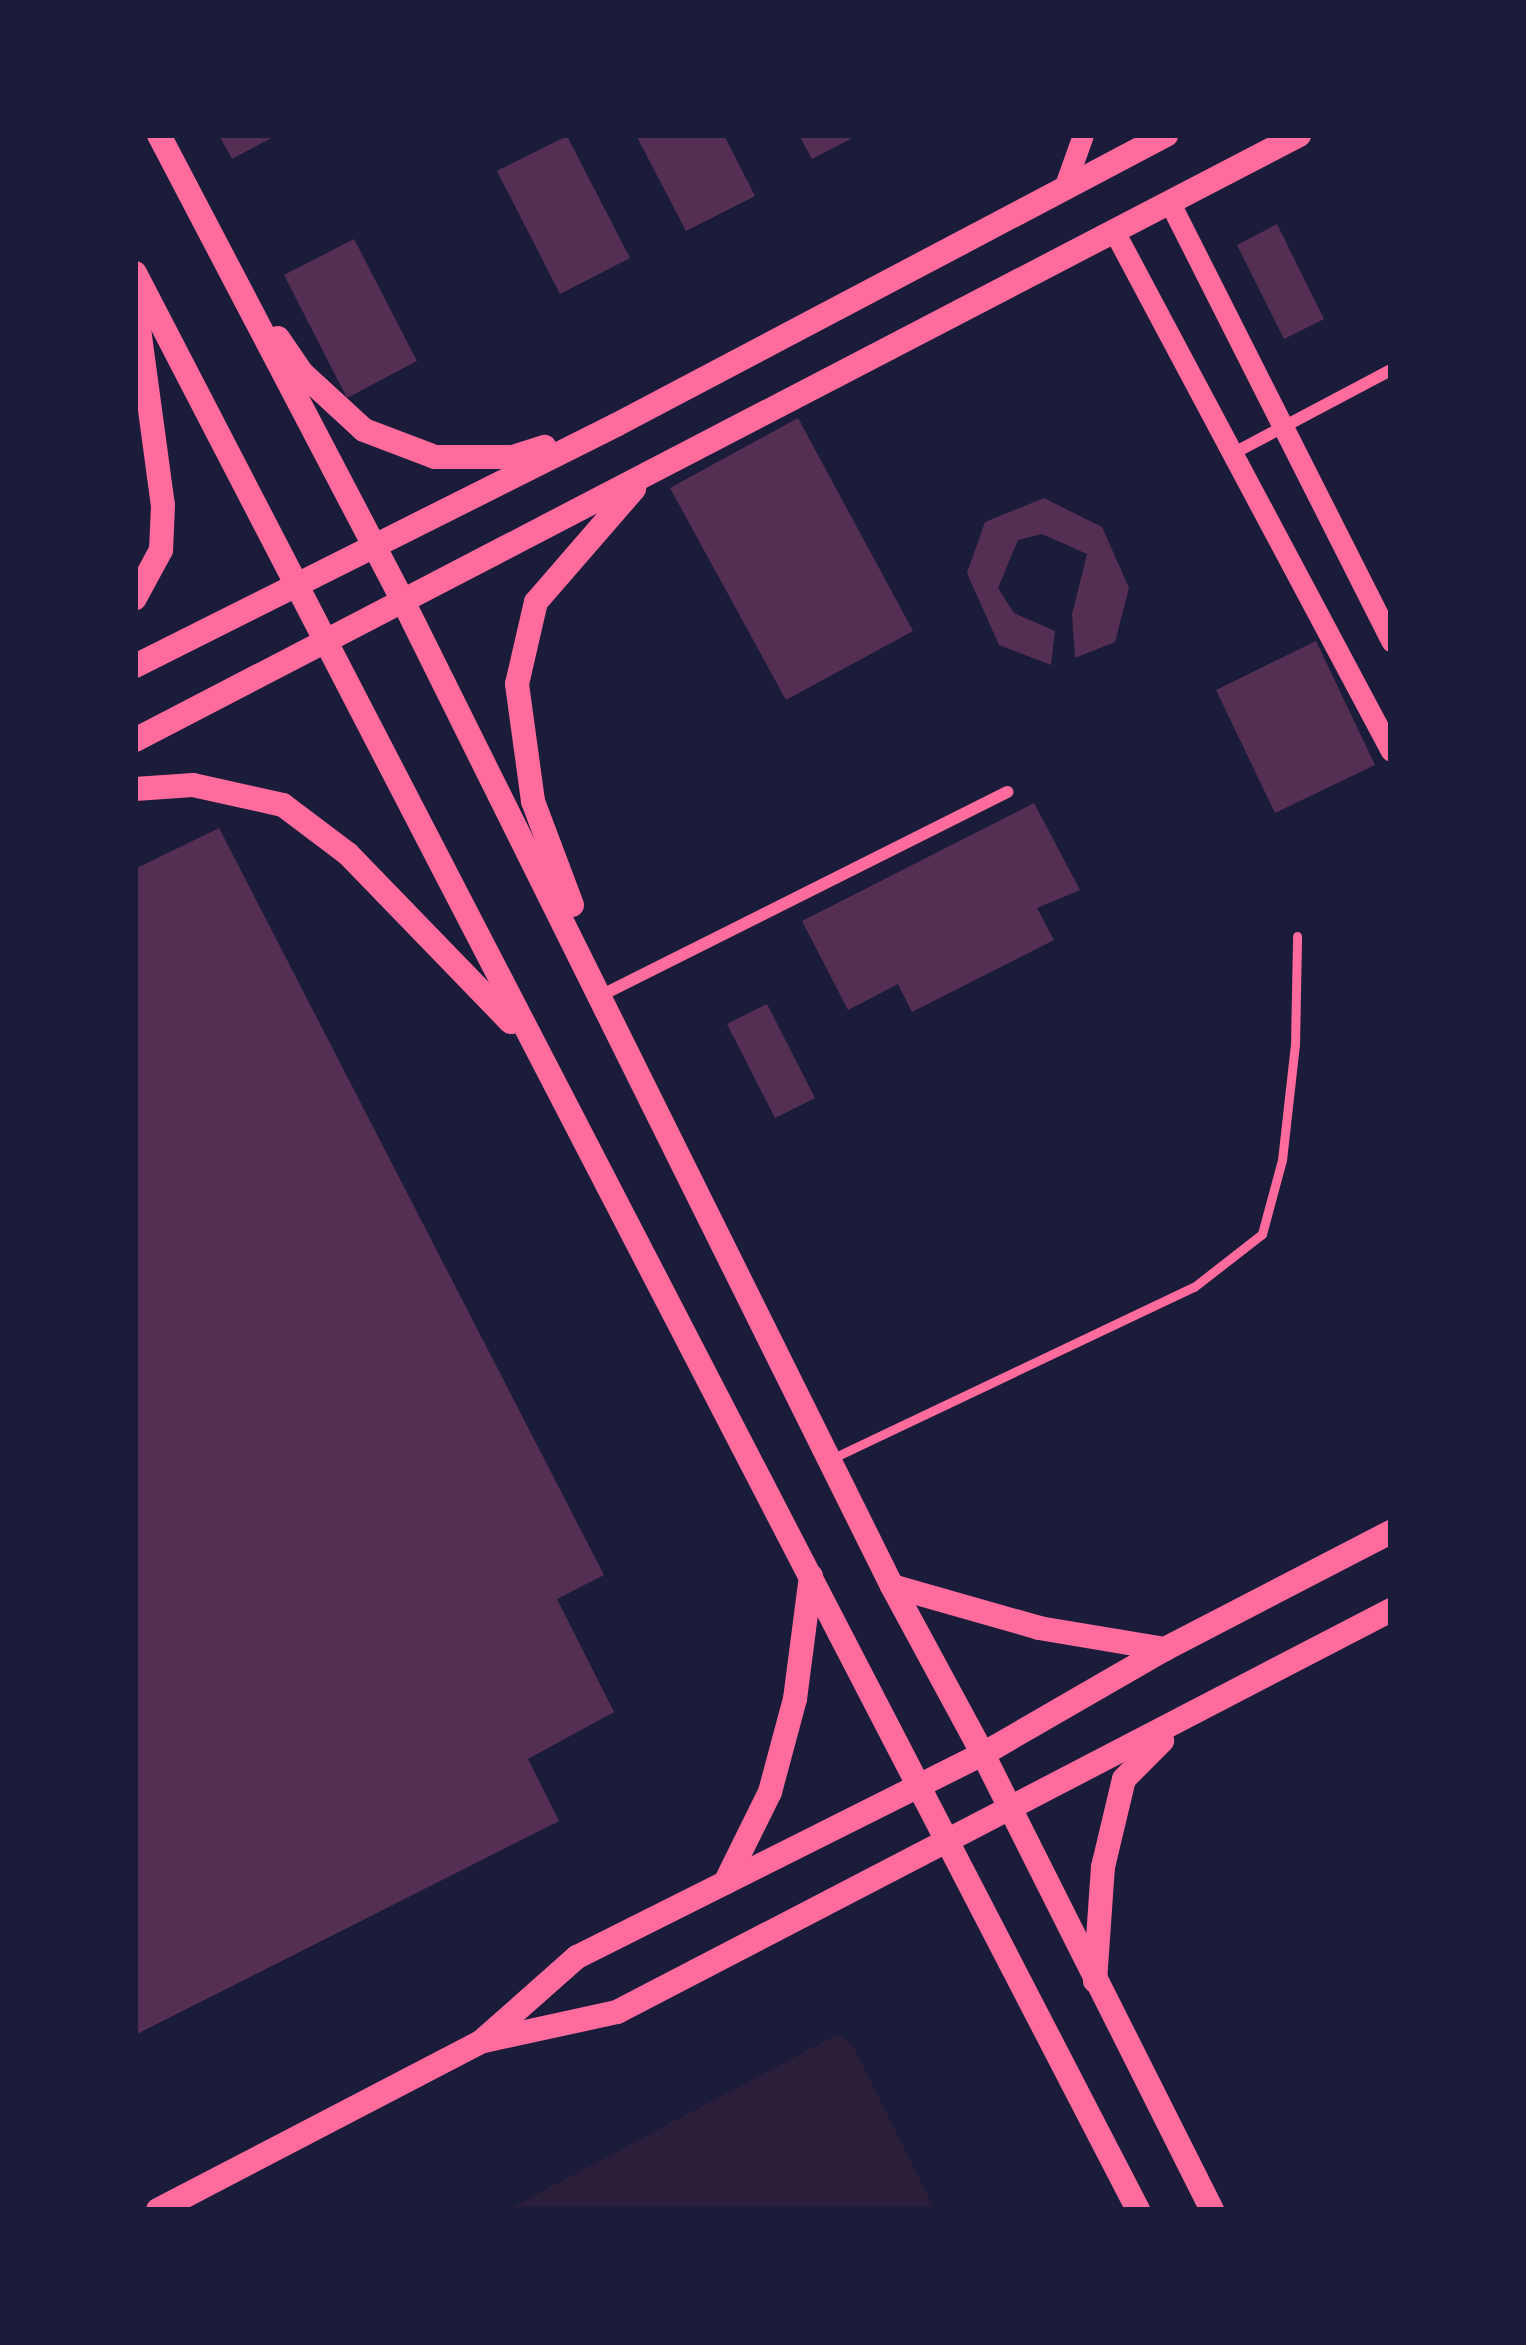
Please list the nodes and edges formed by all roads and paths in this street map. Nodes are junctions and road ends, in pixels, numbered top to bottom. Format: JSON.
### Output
{"nodes":[{"id":1,"x":159,"y":135,"type":"edge"},
{"id":2,"x":1083,"y":135,"type":"edge"},
{"id":3,"x":1166,"y":135,"type":"edge"},
{"id":4,"x":1299,"y":135,"type":"edge"},
{"id":5,"x":1064,"y":188,"type":"junction"},
{"id":6,"x":1170,"y":203,"type":"junction"},
{"id":7,"x":1114,"y":231,"type":"junction"},
{"id":8,"x":206,"y":232,"type":"junction"},
{"id":9,"x":135,"y":273,"type":"edge"},
{"id":10,"x":135,"y":299,"type":"edge"},
{"id":11,"x":1391,"y":370,"type":"edge"},
{"id":12,"x":616,"y":425,"type":"junction"},
{"id":13,"x":1283,"y":427,"type":"junction"},
{"id":14,"x":1234,"y":453,"type":"junction"},
{"id":15,"x":646,"y":475,"type":"junction"},
{"id":16,"x":374,"y":544,"type":"junction"},
{"id":17,"x":297,"y":584,"type":"junction"},
{"id":18,"x":135,"y":598,"type":"edge"},
{"id":19,"x":403,"y":601,"type":"junction"},
{"id":20,"x":326,"y":641,"type":"junction"},
{"id":21,"x":1391,"y":641,"type":"edge"},
{"id":22,"x":135,"y":665,"type":"edge"},
{"id":23,"x":135,"y":740,"type":"edge"},
{"id":24,"x":1391,"y":751,"type":"edge"},
{"id":25,"x":135,"y":789,"type":"edge"},
{"id":26,"x":1007,"y":792,"type":"dead end"},
{"id":27,"x":1297,"y":936,"type":"dead end"},
{"id":28,"x":606,"y":993,"type":"junction"},
{"id":29,"x":623,"y":1035,"type":"junction"},
{"id":30,"x":533,"y":1046,"type":"junction"},
{"id":31,"x":831,"y":1459,"type":"junction"},
{"id":32,"x":1391,"y":1532,"type":"edge"},
{"id":33,"x":812,"y":1576,"type":"junction"},
{"id":34,"x":892,"y":1586,"type":"junction"},
{"id":35,"x":1391,"y":1610,"type":"edge"},
{"id":36,"x":1165,"y":1649,"type":"junction"},
{"id":37,"x":1182,"y":1720,"type":"junction"},
{"id":38,"x":983,"y":1754,"type":"junction"},
{"id":39,"x":920,"y":1785,"type":"junction"},
{"id":40,"x":1012,"y":1811,"type":"junction"},
{"id":41,"x":946,"y":1844,"type":"junction"},
{"id":42,"x":725,"y":1882,"type":"junction"},
{"id":43,"x":1094,"y":1984,"type":"junction"},
{"id":44,"x":482,"y":2041,"type":"junction"},
{"id":45,"x":158,"y":2210,"type":"edge"},
{"id":46,"x":1138,"y":2210,"type":"edge"},
{"id":47,"x":1213,"y":2210,"type":"edge"}],
"edges":[{"from":1,"to":8,"type":"main road"},
{"from":2,"to":5,"type":"street"},
{"from":3,"to":5,"type":"main road"},
{"from":4,"to":6,"type":"main road"},
{"from":5,"to":12,"type":"main road"},
{"from":6,"to":7,"type":"main road"},
{"from":6,"to":13,"type":"street"},
{"from":7,"to":14,"type":"street"},
{"from":7,"to":15,"type":"main road"},
{"from":8,"to":12,"type":"main road"},
{"from":8,"to":16,"type":"main road"},
{"from":9,"to":17,"type":"main road"},
{"from":10,"to":18,"type":"main road"},
{"from":11,"to":13,"type":"street"},
{"from":12,"to":16,"type":"main road"},
{"from":13,"to":14,"type":"street"},
{"from":13,"to":21,"type":"street"},
{"from":14,"to":24,"type":"street"},
{"from":15,"to":19,"type":"main road"},
{"from":15,"to":28,"type":"main road"},
{"from":16,"to":17,"type":"main road"},
{"from":16,"to":19,"type":"main road"},
{"from":17,"to":20,"type":"main road"},
{"from":17,"to":22,"type":"main road"},
{"from":19,"to":20,"type":"main road"},
{"from":19,"to":29,"type":"main road"},
{"from":20,"to":23,"type":"main road"},
{"from":20,"to":30,"type":"main road"},
{"from":25,"to":30,"type":"main road"},
{"from":26,"to":28,"type":"street"},
{"from":27,"to":31,"type":"lane"},
{"from":28,"to":29,"type":"main road"},
{"from":29,"to":31,"type":"main road"},
{"from":30,"to":33,"type":"main road"},
{"from":31,"to":34,"type":"main road"},
{"from":32,"to":36,"type":"main road"},
{"from":33,"to":39,"type":"main road"},
{"from":33,"to":42,"type":"main road"},
{"from":34,"to":36,"type":"main road"},
{"from":34,"to":38,"type":"main road"},
{"from":35,"to":37,"type":"main road"},
{"from":36,"to":38,"type":"main road"},
{"from":37,"to":40,"type":"main road"},
{"from":37,"to":43,"type":"main road"},
{"from":38,"to":39,"type":"main road"},
{"from":38,"to":40,"type":"main road"},
{"from":39,"to":41,"type":"main road"},
{"from":39,"to":42,"type":"main road"},
{"from":40,"to":41,"type":"main road"},
{"from":40,"to":43,"type":"main road"},
{"from":41,"to":44,"type":"main road"},
{"from":41,"to":46,"type":"main road"},
{"from":42,"to":44,"type":"main road"},
{"from":43,"to":47,"type":"main road"},
{"from":44,"to":45,"type":"main road"}]}
